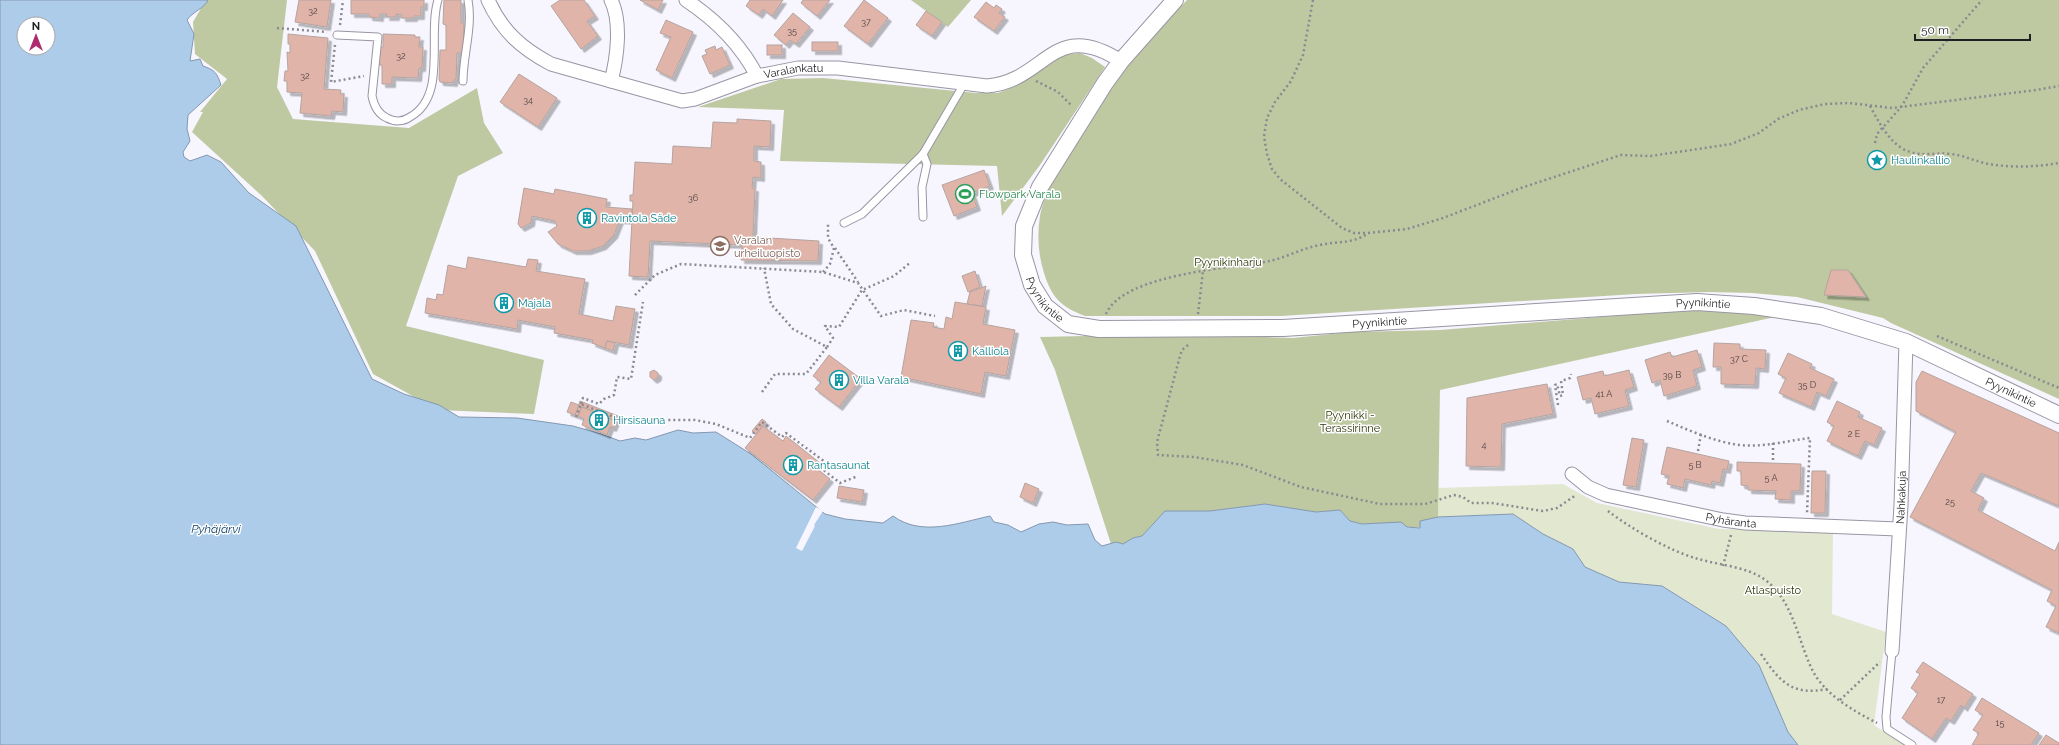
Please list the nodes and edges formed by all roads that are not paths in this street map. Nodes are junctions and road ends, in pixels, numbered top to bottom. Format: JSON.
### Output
{"nodes":[{"id":1,"x":438,"y":0,"type":"edge"},
{"id":2,"x":468,"y":0,"type":"edge"},
{"id":3,"x":488,"y":0,"type":"edge"},
{"id":4,"x":611,"y":0,"type":"edge"},
{"id":5,"x":686,"y":0,"type":"edge"},
{"id":6,"x":1175,"y":0,"type":"edge"},
{"id":7,"x":337,"y":34,"type":"road end"},
{"id":8,"x":1121,"y":61,"type":"junction"},
{"id":9,"x":757,"y":76,"type":"junction"},
{"id":10,"x":611,"y":81,"type":"junction"},
{"id":11,"x":464,"y":82,"type":"dead end"},
{"id":12,"x":964,"y":84,"type":"junction"},
{"id":13,"x":923,"y":154,"type":"junction"},
{"id":14,"x":923,"y":217,"type":"dead end"},
{"id":15,"x":844,"y":223,"type":"dead end"},
{"id":16,"x":1906,"y":342,"type":"junction"},
{"id":17,"x":2059,"y":415,"type":"edge"},
{"id":18,"x":1572,"y":474,"type":"dead end"},
{"id":19,"x":1898,"y":529,"type":"junction"},
{"id":20,"x":1892,"y":651,"type":"joint"},
{"id":21,"x":1912,"y":745,"type":"edge"}],
"edges":[{"from":1,"to":7,"type":"lane"},
{"from":2,"to":11,"type":"lane"},
{"from":3,"to":10,"type":"street","name":"Varalankatu"},
{"from":4,"to":10,"type":"street"},
{"from":5,"to":9,"type":"street"},
{"from":6,"to":8,"type":"street","name":"Pyynikintie"},
{"from":8,"to":12,"type":"street","name":"Varalankatu"},
{"from":8,"to":16,"type":"street","name":"Pyynikintie"},
{"from":9,"to":10,"type":"street","name":"Varalankatu"},
{"from":9,"to":12,"type":"street","name":"Varalankatu"},
{"from":12,"to":13,"type":"lane"},
{"from":13,"to":14,"type":"lane"},
{"from":13,"to":15,"type":"lane"},
{"from":16,"to":17,"type":"street","name":"Pyynikintie"},
{"from":16,"to":19,"type":"street","name":"Nahkakuja"},
{"from":18,"to":19,"type":"street","name":"Pyhäranta"},
{"from":19,"to":20,"type":"street","name":"Nahkakuja"},
{"from":20,"to":21,"type":"lane"}]}
